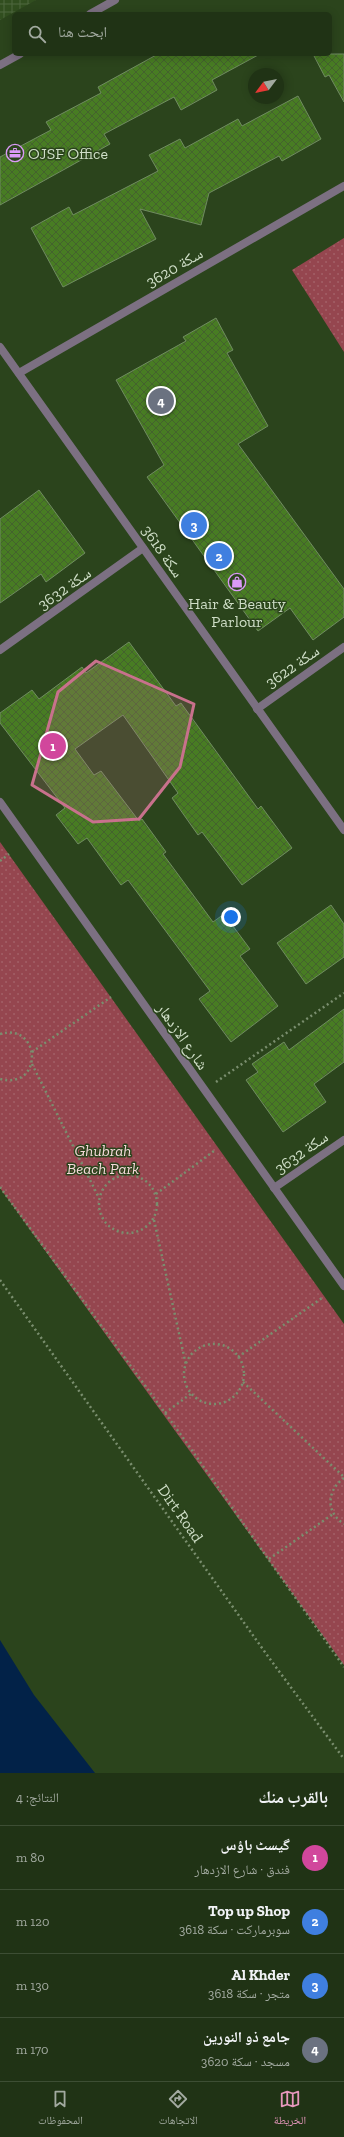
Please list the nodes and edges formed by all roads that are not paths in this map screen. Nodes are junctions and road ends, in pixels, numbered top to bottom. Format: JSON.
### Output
{"nodes":[{"id":1,"x":115,"y":0,"type":"edge"},
{"id":2,"x":94,"y":12,"type":"edge"},
{"id":3,"x":16,"y":56,"type":"edge"},
{"id":4,"x":0,"y":65,"type":"edge"},
{"id":5,"x":344,"y":186,"type":"edge"},
{"id":6,"x":0,"y":347,"type":"edge"},
{"id":7,"x":19,"y":373,"type":"junction"},
{"id":8,"x":143,"y":548,"type":"junction"},
{"id":9,"x":344,"y":647,"type":"edge"},
{"id":10,"x":0,"y":650,"type":"edge"},
{"id":11,"x":257,"y":709,"type":"junction"},
{"id":12,"x":0,"y":802,"type":"edge"},
{"id":13,"x":344,"y":830,"type":"edge"},
{"id":14,"x":344,"y":1140,"type":"edge"},
{"id":15,"x":274,"y":1188,"type":"junction"},
{"id":16,"x":344,"y":1286,"type":"edge"}],
"edges":[{"from":1,"to":2,"type":"street"},
{"from":3,"to":4,"type":"street"},
{"from":5,"to":7,"type":"street","name":"سكة 3620"},
{"from":6,"to":7,"type":"street","name":"سكة 3618"},
{"from":7,"to":8,"type":"street","name":"سكة 3618"},
{"from":8,"to":10,"type":"street","name":"سكة 3632"},
{"from":8,"to":11,"type":"street","name":"سكة 3618"},
{"from":9,"to":11,"type":"street","name":"سكة 3622"},
{"from":11,"to":13,"type":"street","name":"سكة 3618"},
{"from":12,"to":15,"type":"street","name":"شارع الازدهار"},
{"from":14,"to":15,"type":"street","name":"سكة 3632"},
{"from":15,"to":16,"type":"street","name":"شارع الازدهار"}]}
